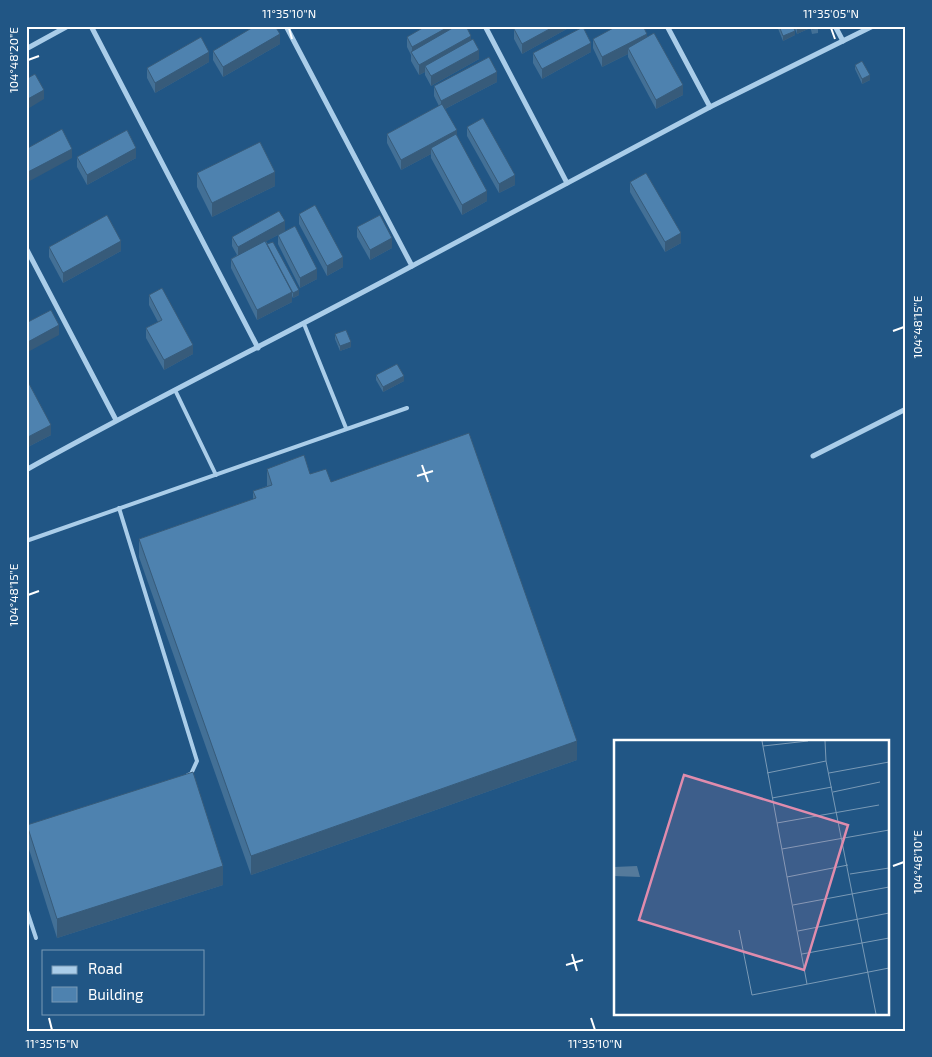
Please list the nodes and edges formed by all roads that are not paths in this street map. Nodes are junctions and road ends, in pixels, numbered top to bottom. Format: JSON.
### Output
{"nodes":[{"id":1,"x":68,"y":26,"type":"edge"},
{"id":2,"x":91,"y":26,"type":"edge"},
{"id":3,"x":286,"y":26,"type":"edge"},
{"id":4,"x":485,"y":26,"type":"edge"},
{"id":5,"x":667,"y":26,"type":"edge"},
{"id":6,"x":835,"y":26,"type":"edge"},
{"id":7,"x":873,"y":26,"type":"edge"},
{"id":8,"x":843,"y":41,"type":"junction"},
{"id":9,"x":26,"y":49,"type":"edge"},
{"id":10,"x":710,"y":107,"type":"junction"},
{"id":11,"x":567,"y":183,"type":"junction"},
{"id":12,"x":26,"y":248,"type":"edge"},
{"id":13,"x":412,"y":266,"type":"junction"},
{"id":14,"x":304,"y":324,"type":"junction"},
{"id":15,"x":258,"y":348,"type":"junction"},
{"id":16,"x":175,"y":390,"type":"junction"},
{"id":17,"x":407,"y":408,"type":"dead end"},
{"id":18,"x":906,"y":409,"type":"edge"},
{"id":19,"x":116,"y":420,"type":"junction"},
{"id":20,"x":346,"y":428,"type":"junction"},
{"id":21,"x":813,"y":456,"type":"dead end"},
{"id":22,"x":26,"y":470,"type":"edge"},
{"id":23,"x":216,"y":475,"type":"junction"},
{"id":24,"x":119,"y":508,"type":"junction"},
{"id":25,"x":26,"y":541,"type":"edge"},
{"id":26,"x":184,"y":778,"type":"edge"},
{"id":27,"x":26,"y":908,"type":"edge"},
{"id":28,"x":36,"y":938,"type":"dead end"}],
"edges":[{"from":1,"to":9,"type":"street"},
{"from":2,"to":15,"type":"street"},
{"from":3,"to":13,"type":"street"},
{"from":4,"to":11,"type":"street"},
{"from":5,"to":10,"type":"street"},
{"from":6,"to":8,"type":"street"},
{"from":7,"to":8,"type":"street"},
{"from":8,"to":10,"type":"street"},
{"from":10,"to":11,"type":"street"},
{"from":11,"to":13,"type":"street"},
{"from":12,"to":19,"type":"street"},
{"from":13,"to":14,"type":"street"},
{"from":14,"to":15,"type":"street"},
{"from":14,"to":20,"type":"lane"},
{"from":15,"to":16,"type":"street"},
{"from":16,"to":19,"type":"street"},
{"from":16,"to":23,"type":"lane"},
{"from":17,"to":20,"type":"lane"},
{"from":18,"to":21,"type":"street"},
{"from":19,"to":22,"type":"street"},
{"from":20,"to":23,"type":"lane"},
{"from":23,"to":24,"type":"lane"},
{"from":24,"to":25,"type":"lane"},
{"from":24,"to":26,"type":"lane"},
{"from":27,"to":28,"type":"lane"}]}
